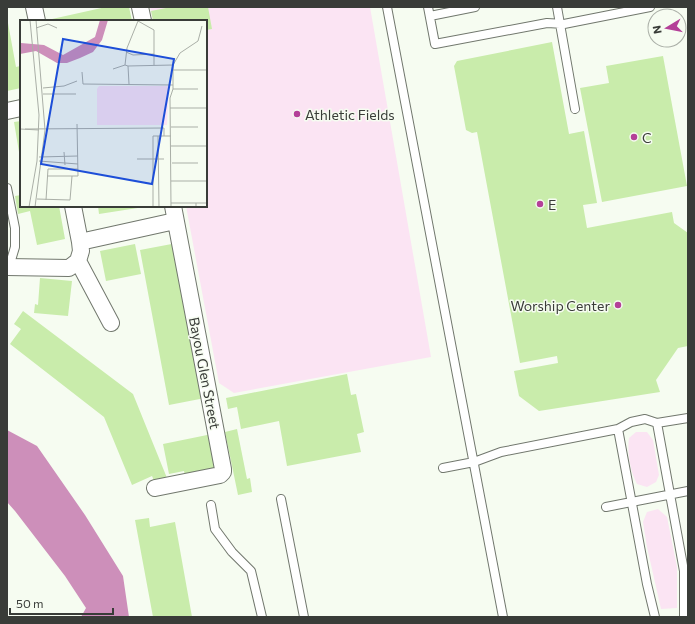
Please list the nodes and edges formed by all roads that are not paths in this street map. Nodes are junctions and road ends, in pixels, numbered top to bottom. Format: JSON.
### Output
{"nodes":[{"id":1,"x":34,"y":7,"type":"edge"},
{"id":2,"x":140,"y":7,"type":"edge"},
{"id":3,"x":387,"y":7,"type":"edge"},
{"id":4,"x":428,"y":7,"type":"edge"},
{"id":5,"x":475,"y":7,"type":"edge"},
{"id":6,"x":557,"y":7,"type":"edge"},
{"id":7,"x":650,"y":7,"type":"edge"},
{"id":8,"x":430,"y":16,"type":"junction"},
{"id":9,"x":37,"y":20,"type":"edge"},
{"id":10,"x":143,"y":20,"type":"edge"},
{"id":11,"x":560,"y":24,"type":"junction"},
{"id":12,"x":20,"y":108,"type":"edge"},
{"id":13,"x":576,"y":109,"type":"dead end"},
{"id":14,"x":7,"y":111,"type":"edge"},
{"id":15,"x":7,"y":188,"type":"edge"},
{"id":16,"x":73,"y":207,"type":"edge"},
{"id":17,"x":174,"y":214,"type":"edge"},
{"id":18,"x":80,"y":242,"type":"junction"},
{"id":19,"x":78,"y":261,"type":"junction"},
{"id":20,"x":8,"y":267,"type":"edge"},
{"id":21,"x":111,"y":323,"type":"dead end"},
{"id":22,"x":688,"y":421,"type":"edge"},
{"id":23,"x":657,"y":423,"type":"junction"},
{"id":24,"x":618,"y":429,"type":"junction"},
{"id":25,"x":474,"y":462,"type":"junction"},
{"id":26,"x":443,"y":468,"type":"dead end"},
{"id":27,"x":155,"y":488,"type":"dead end"},
{"id":28,"x":688,"y":491,"type":"edge"},
{"id":29,"x":670,"y":495,"type":"junction"},
{"id":30,"x":281,"y":499,"type":"dead end"},
{"id":31,"x":633,"y":502,"type":"junction"},
{"id":32,"x":211,"y":505,"type":"dead end"},
{"id":33,"x":606,"y":507,"type":"dead end"},
{"id":34,"x":262,"y":617,"type":"edge"},
{"id":35,"x":304,"y":617,"type":"edge"},
{"id":36,"x":503,"y":617,"type":"edge"},
{"id":37,"x":655,"y":617,"type":"edge"},
{"id":38,"x":684,"y":617,"type":"edge"}],
"edges":[{"from":1,"to":9,"type":"street"},
{"from":2,"to":10,"type":"street"},
{"from":3,"to":25,"type":"lane"},
{"from":4,"to":8,"type":"lane"},
{"from":5,"to":8,"type":"lane"},
{"from":6,"to":11,"type":"lane"},
{"from":7,"to":11,"type":"lane"},
{"from":8,"to":11,"type":"lane"},
{"from":11,"to":13,"type":"lane"},
{"from":12,"to":14,"type":"street"},
{"from":15,"to":20,"type":"lane"},
{"from":16,"to":18,"type":"street"},
{"from":17,"to":18,"type":"street"},
{"from":17,"to":27,"type":"street","name":"Bayou Glen Street"},
{"from":18,"to":19,"type":"street"},
{"from":19,"to":20,"type":"street"},
{"from":19,"to":21,"type":"street"},
{"from":22,"to":23,"type":"lane"},
{"from":23,"to":24,"type":"lane"},
{"from":23,"to":29,"type":"lane"},
{"from":24,"to":25,"type":"lane"},
{"from":24,"to":31,"type":"lane"},
{"from":25,"to":26,"type":"lane"},
{"from":25,"to":36,"type":"lane"},
{"from":28,"to":29,"type":"lane"},
{"from":29,"to":31,"type":"lane"},
{"from":29,"to":38,"type":"lane"},
{"from":30,"to":35,"type":"lane"},
{"from":31,"to":33,"type":"lane"},
{"from":31,"to":37,"type":"lane"},
{"from":32,"to":34,"type":"lane"}]}
